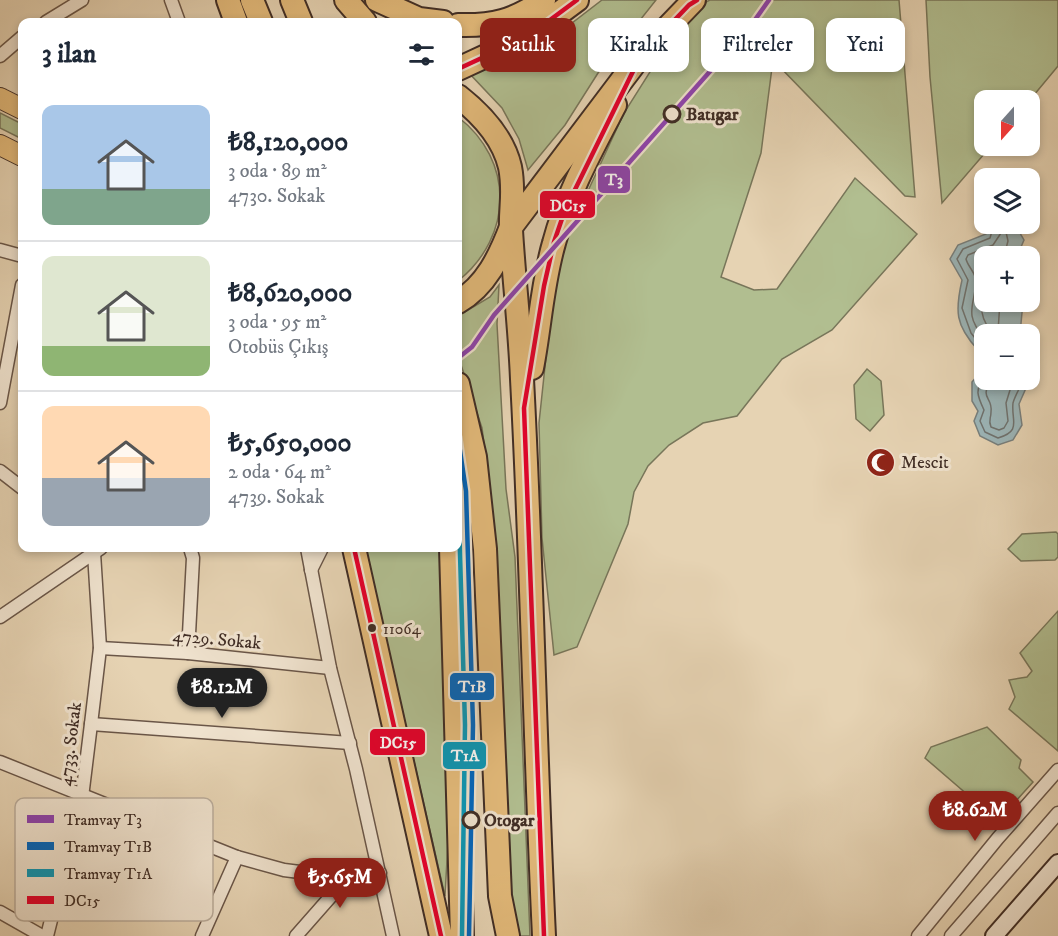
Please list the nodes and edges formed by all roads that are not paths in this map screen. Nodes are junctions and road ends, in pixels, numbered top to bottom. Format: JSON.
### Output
{"nodes":[{"id":1,"x":81,"y":0,"type":"edge"},
{"id":2,"x":171,"y":0,"type":"edge"},
{"id":3,"x":292,"y":0,"type":"edge"},
{"id":4,"x":346,"y":0,"type":"edge"},
{"id":5,"x":377,"y":0,"type":"edge"},
{"id":6,"x":544,"y":0,"type":"edge"},
{"id":7,"x":577,"y":0,"type":"edge"},
{"id":8,"x":693,"y":2,"type":"edge"},
{"id":9,"x":236,"y":11,"type":"edge"},
{"id":10,"x":52,"y":18,"type":"edge"},
{"id":11,"x":178,"y":18,"type":"edge"},
{"id":12,"x":252,"y":18,"type":"edge"},
{"id":13,"x":299,"y":18,"type":"edge"},
{"id":14,"x":362,"y":18,"type":"edge"},
{"id":15,"x":417,"y":18,"type":"edge"},
{"id":16,"x":677,"y":18,"type":"edge"},
{"id":17,"x":462,"y":25,"type":"edge"},
{"id":18,"x":18,"y":41,"type":"edge"},
{"id":19,"x":0,"y":56,"type":"edge"},
{"id":20,"x":462,"y":67,"type":"edge"},
{"id":21,"x":628,"y":72,"type":"edge"},
{"id":22,"x":632,"y":72,"type":"edge"},
{"id":23,"x":0,"y":98,"type":"edge"},
{"id":24,"x":462,"y":99,"type":"edge"},
{"id":25,"x":18,"y":107,"type":"edge"},
{"id":26,"x":0,"y":146,"type":"edge"},
{"id":27,"x":18,"y":154,"type":"edge"},
{"id":28,"x":511,"y":227,"type":"junction"},
{"id":29,"x":0,"y":250,"type":"edge"},
{"id":30,"x":18,"y":255,"type":"edge"},
{"id":31,"x":462,"y":299,"type":"edge"},
{"id":32,"x":18,"y":334,"type":"edge"},
{"id":33,"x":462,"y":401,"type":"edge"},
{"id":34,"x":0,"y":403,"type":"edge"},
{"id":35,"x":524,"y":408,"type":"junction"},
{"id":36,"x":1,"y":473,"type":"edge"},
{"id":37,"x":18,"y":485,"type":"edge"},
{"id":38,"x":91,"y":552,"type":"edge"},
{"id":39,"x":95,"y":552,"type":"edge"},
{"id":40,"x":191,"y":552,"type":"edge"},
{"id":41,"x":308,"y":552,"type":"edge"},
{"id":42,"x":319,"y":552,"type":"edge"},
{"id":43,"x":355,"y":552,"type":"edge"},
{"id":44,"x":451,"y":552,"type":"edge"},
{"id":45,"x":311,"y":570,"type":"junction"},
{"id":46,"x":0,"y":617,"type":"edge"},
{"id":47,"x":100,"y":648,"type":"junction"},
{"id":48,"x":188,"y":653,"type":"junction"},
{"id":49,"x":330,"y":668,"type":"junction"},
{"id":50,"x":92,"y":724,"type":"junction"},
{"id":51,"x":350,"y":743,"type":"junction"},
{"id":52,"x":0,"y":762,"type":"edge"},
{"id":53,"x":1058,"y":770,"type":"edge"},
{"id":54,"x":82,"y":797,"type":"joint"},
{"id":55,"x":1058,"y":813,"type":"edge"},
{"id":56,"x":213,"y":848,"type":"edge"},
{"id":57,"x":237,"y":857,"type":"junction"},
{"id":58,"x":1058,"y":863,"type":"edge"},
{"id":59,"x":380,"y":873,"type":"junction"},
{"id":60,"x":347,"y":878,"type":"junction"},
{"id":61,"x":213,"y":911,"type":"edge"},
{"id":62,"x":0,"y":912,"type":"edge"},
{"id":63,"x":15,"y":921,"type":"edge"},
{"id":64,"x":16,"y":921,"type":"edge"},
{"id":65,"x":51,"y":921,"type":"edge"},
{"id":66,"x":209,"y":921,"type":"edge"},
{"id":67,"x":42,"y":936,"type":"edge"},
{"id":68,"x":47,"y":936,"type":"edge"},
{"id":69,"x":202,"y":936,"type":"edge"},
{"id":70,"x":296,"y":936,"type":"edge"},
{"id":71,"x":393,"y":936,"type":"edge"},
{"id":72,"x":441,"y":936,"type":"edge"},
{"id":73,"x":462,"y":936,"type":"edge"},
{"id":74,"x":508,"y":936,"type":"edge"},
{"id":75,"x":544,"y":936,"type":"edge"},
{"id":76,"x":918,"y":936,"type":"edge"},
{"id":77,"x":951,"y":936,"type":"edge"},
{"id":78,"x":994,"y":936,"type":"edge"}],
"edges":[{"from":1,"to":10,"type":"street"},
{"from":2,"to":11,"type":"street"},
{"from":3,"to":13,"type":"highway"},
{"from":4,"to":14,"type":"highway"},
{"from":5,"to":15,"type":"highway"},
{"from":6,"to":17,"type":"highway"},
{"from":7,"to":20,"type":"highway"},
{"from":8,"to":16,"type":"highway"},
{"from":9,"to":12,"type":"highway"},
{"from":18,"to":19,"type":"street"},
{"from":21,"to":28,"type":"highway"},
{"from":22,"to":35,"type":"highway"},
{"from":23,"to":25,"type":"main road"},
{"from":24,"to":28,"type":"highway"},
{"from":26,"to":27,"type":"main road"},
{"from":28,"to":31,"type":"highway"},
{"from":28,"to":35,"type":"highway"},
{"from":29,"to":30,"type":"street"},
{"from":32,"to":34,"type":"street"},
{"from":33,"to":74,"type":"highway"},
{"from":35,"to":75,"type":"highway"},
{"from":36,"to":37,"type":"street"},
{"from":38,"to":46,"type":"street"},
{"from":39,"to":47,"type":"street","name":"4733. Sokak"},
{"from":40,"to":48,"type":"street"},
{"from":41,"to":45,"type":"street"},
{"from":42,"to":45,"type":"street"},
{"from":43,"to":72,"type":"highway"},
{"from":44,"to":73,"type":"highway"},
{"from":45,"to":49,"type":"street"},
{"from":47,"to":48,"type":"street","name":"4729. Sokak"},
{"from":47,"to":50,"type":"street","name":"4733. Sokak"},
{"from":48,"to":49,"type":"street","name":"4729. Sokak"},
{"from":49,"to":51,"type":"street"},
{"from":50,"to":51,"type":"street"},
{"from":50,"to":54,"type":"street","name":"4733. Sokak"},
{"from":51,"to":59,"type":"street"},
{"from":52,"to":54,"type":"street"},
{"from":53,"to":76,"type":"street"},
{"from":55,"to":77,"type":"street"},
{"from":56,"to":57,"type":"street"},
{"from":57,"to":60,"type":"street"},
{"from":57,"to":61,"type":"street"},
{"from":58,"to":78,"type":"main road"},
{"from":59,"to":60,"type":"street"},
{"from":59,"to":71,"type":"street"},
{"from":60,"to":70,"type":"street"},
{"from":62,"to":63,"type":"street"},
{"from":64,"to":67,"type":"street"},
{"from":65,"to":68,"type":"street","name":"4733. Sokak"},
{"from":66,"to":69,"type":"street"}]}
